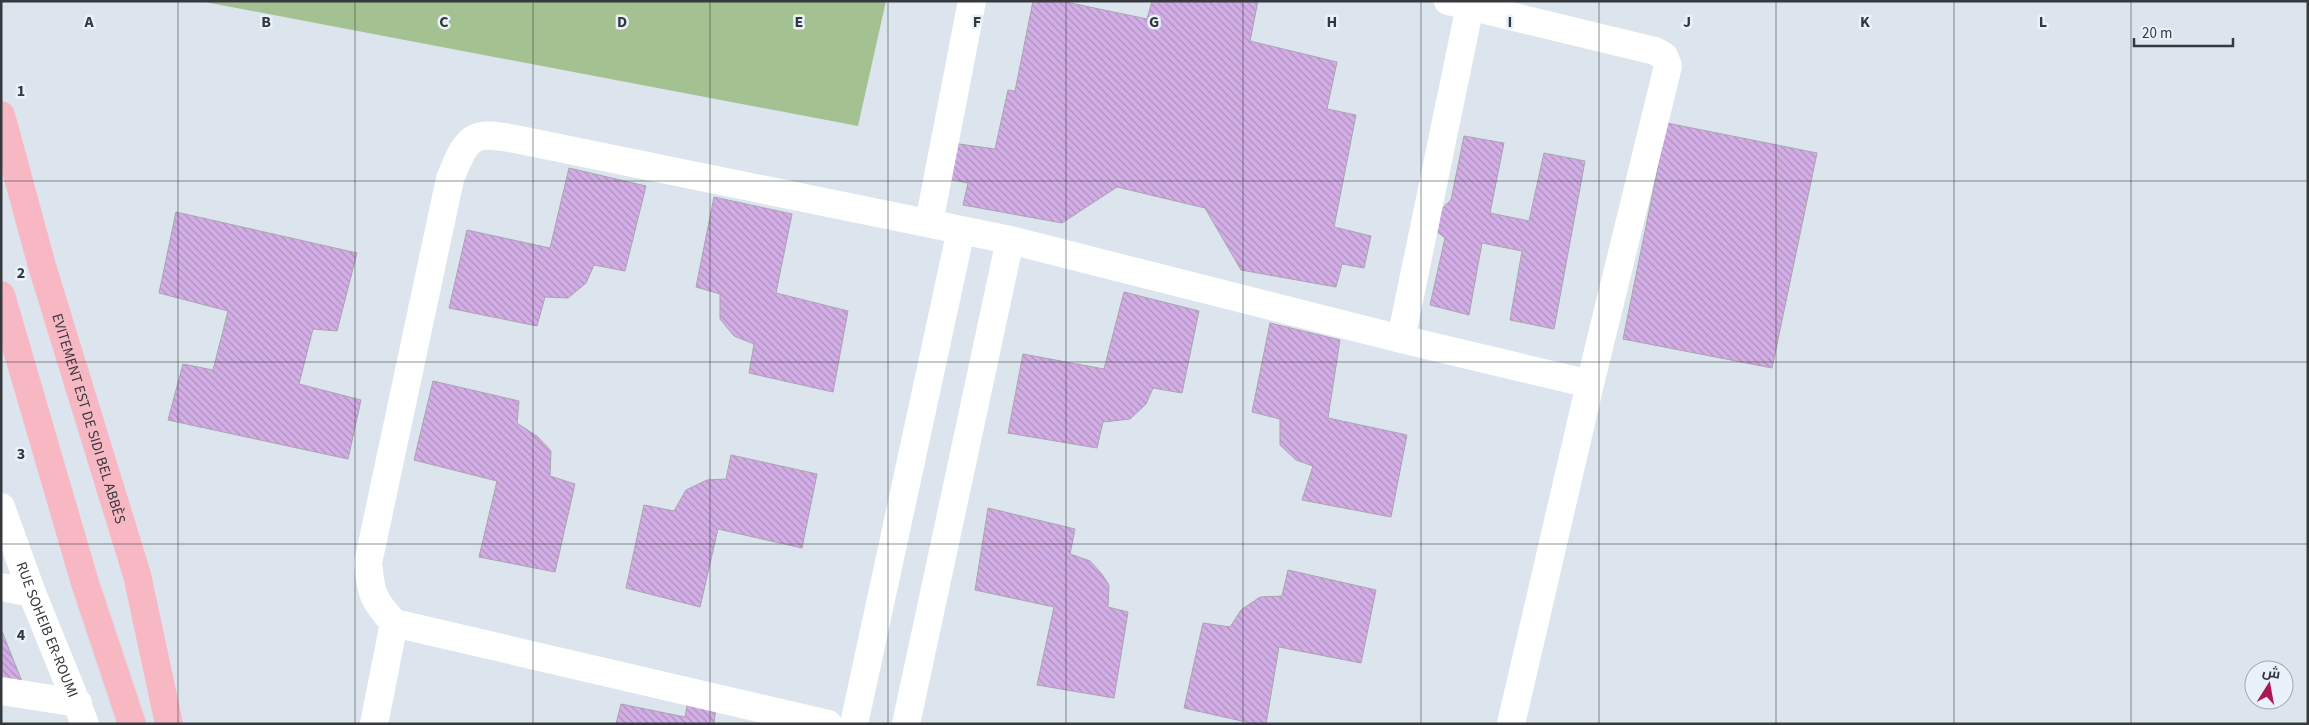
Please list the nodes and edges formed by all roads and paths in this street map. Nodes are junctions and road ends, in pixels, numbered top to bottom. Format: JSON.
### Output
{"nodes":[{"id":1,"x":972,"y":1,"type":"edge"},
{"id":2,"x":1459,"y":4,"type":"edge"},
{"id":3,"x":1,"y":115,"type":"edge"},
{"id":4,"x":929,"y":222,"type":"junction"},
{"id":5,"x":961,"y":230,"type":"junction"},
{"id":6,"x":1010,"y":240,"type":"junction"},
{"id":7,"x":1,"y":295,"type":"edge"},
{"id":8,"x":1401,"y":339,"type":"junction"},
{"id":9,"x":1590,"y":384,"type":"junction"},
{"id":10,"x":1,"y":507,"type":"edge"},
{"id":11,"x":1,"y":587,"type":"edge"},
{"id":12,"x":32,"y":593,"type":"junction"},
{"id":13,"x":394,"y":623,"type":"junction"},
{"id":14,"x":1,"y":691,"type":"edge"},
{"id":15,"x":82,"y":713,"type":"edge"},
{"id":16,"x":171,"y":721,"type":"edge"},
{"id":17,"x":132,"y":724,"type":"edge"},
{"id":18,"x":374,"y":724,"type":"edge"},
{"id":19,"x":828,"y":724,"type":"edge"},
{"id":20,"x":854,"y":724,"type":"edge"},
{"id":21,"x":906,"y":724,"type":"edge"},
{"id":22,"x":1511,"y":724,"type":"edge"}],
"edges":[{"from":1,"to":4,"type":"street"},
{"from":2,"to":8,"type":"street"},
{"from":2,"to":9,"type":"street"},
{"from":3,"to":16,"type":"highway","name":"EVITEMENT EST DE SIDI BEL ABBÈS"},
{"from":4,"to":5,"type":"street"},
{"from":4,"to":13,"type":"street"},
{"from":5,"to":6,"type":"street"},
{"from":5,"to":20,"type":"street"},
{"from":6,"to":8,"type":"street"},
{"from":6,"to":21,"type":"street"},
{"from":7,"to":17,"type":"highway"},
{"from":8,"to":9,"type":"street"},
{"from":9,"to":22,"type":"street"},
{"from":10,"to":12,"type":"street","name":"RUE SOHEIB ER-ROUMI"},
{"from":11,"to":12,"type":"street"},
{"from":12,"to":15,"type":"street","name":"RUE SOHEIB ER-ROUMI"},
{"from":13,"to":18,"type":"street"},
{"from":13,"to":19,"type":"street"},
{"from":14,"to":15,"type":"street"}]}
